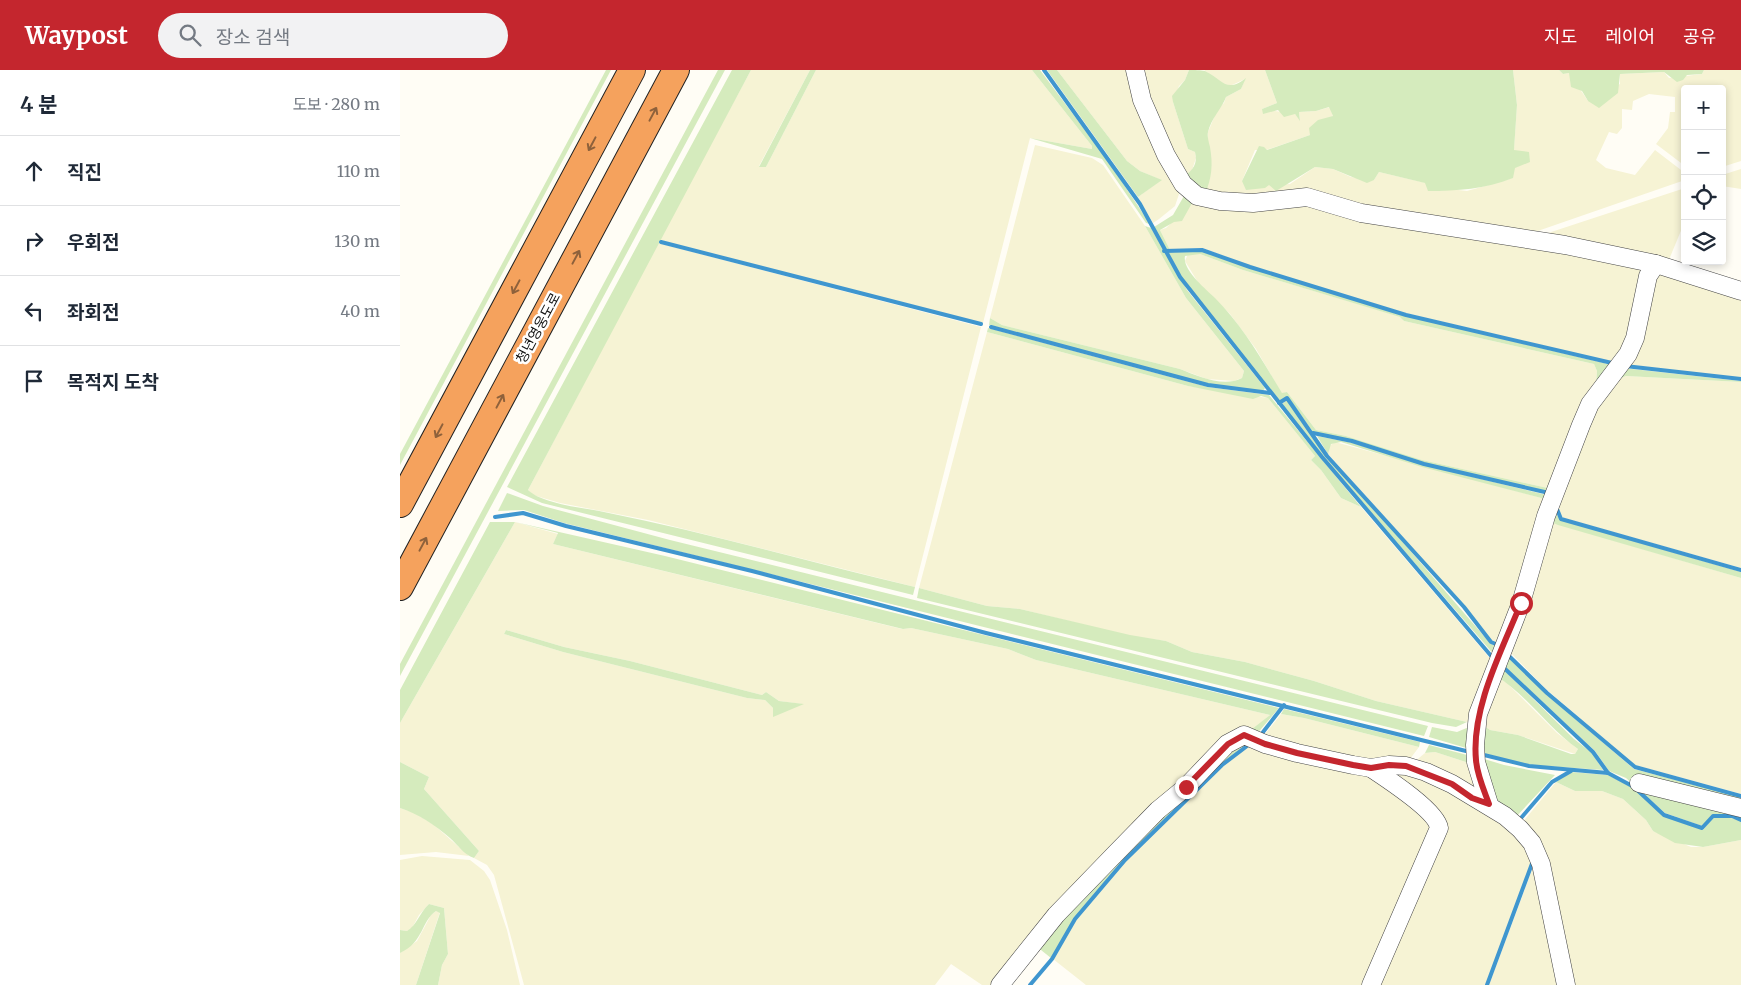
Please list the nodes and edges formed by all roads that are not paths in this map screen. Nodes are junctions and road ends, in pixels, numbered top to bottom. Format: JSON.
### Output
{"nodes":[{"id":1,"x":632,"y":70,"type":"edge"},
{"id":2,"x":676,"y":70,"type":"edge"},
{"id":3,"x":1135,"y":70,"type":"edge"},
{"id":4,"x":1656,"y":264,"type":"junction"},
{"id":5,"x":1741,"y":291,"type":"edge"},
{"id":6,"x":400,"y":504,"type":"edge"},
{"id":7,"x":400,"y":587,"type":"edge"},
{"id":8,"x":1371,"y":768,"type":"junction"},
{"id":9,"x":1639,"y":782,"type":"dead end"},
{"id":10,"x":1489,"y":804,"type":"junction"},
{"id":11,"x":1741,"y":808,"type":"edge"},
{"id":12,"x":1000,"y":985,"type":"edge"},
{"id":13,"x":1371,"y":985,"type":"edge"},
{"id":14,"x":1566,"y":985,"type":"edge"}],
"edges":[{"from":1,"to":6,"type":"highway","one_way":true},
{"from":7,"to":2,"type":"highway","name":"청년영웅도로","one_way":true},
{"from":3,"to":4,"type":"street"},
{"from":4,"to":5,"type":"street"},
{"from":4,"to":10,"type":"street"},
{"from":8,"to":10,"type":"street"},
{"from":8,"to":12,"type":"street"},
{"from":8,"to":13,"type":"street"},
{"from":9,"to":11,"type":"street"},
{"from":10,"to":14,"type":"street"}]}
